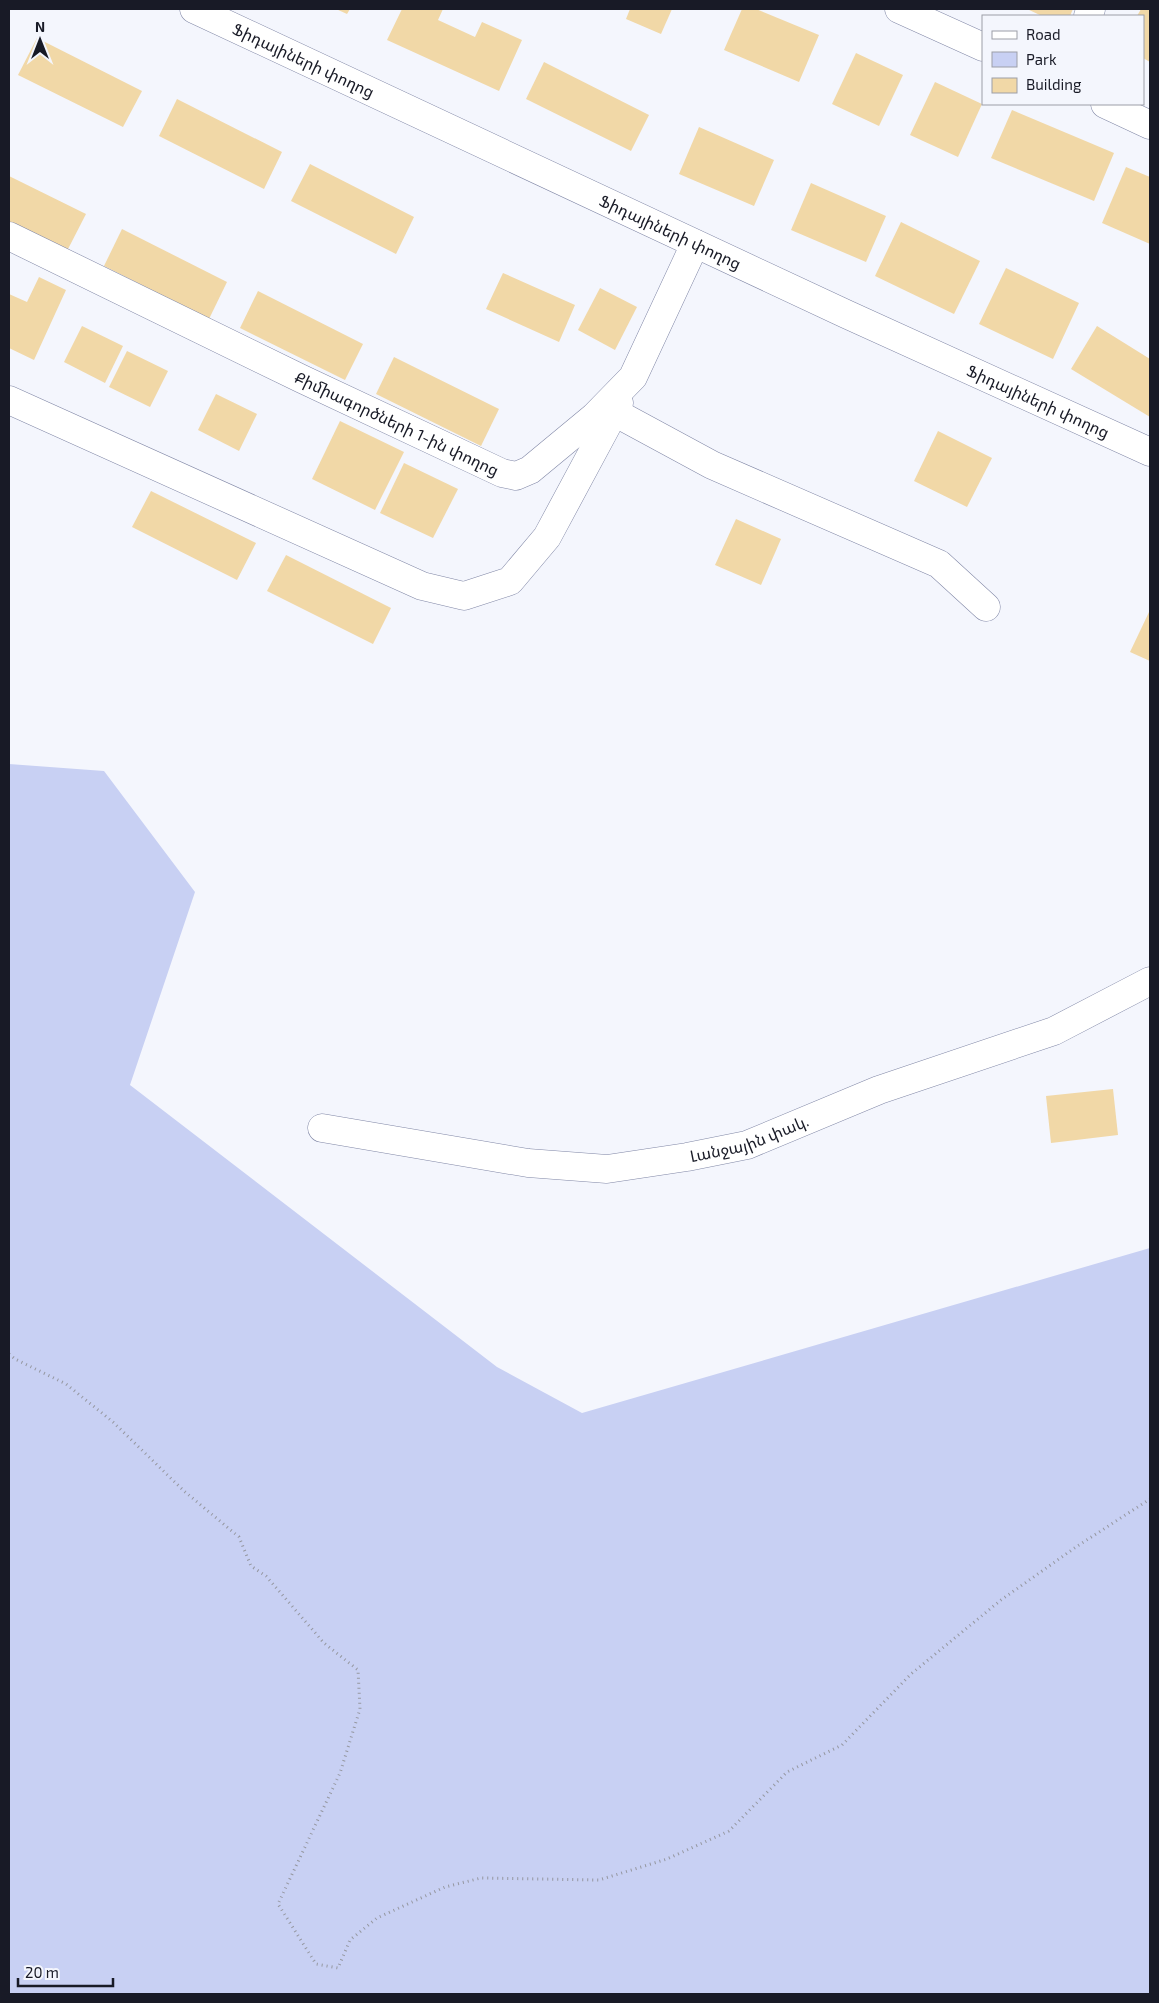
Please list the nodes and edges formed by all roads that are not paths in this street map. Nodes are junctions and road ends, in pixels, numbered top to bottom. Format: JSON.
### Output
{"nodes":[{"id":1,"x":194,"y":9,"type":"edge"},
{"id":2,"x":899,"y":9,"type":"edge"},
{"id":3,"x":982,"y":47,"type":"edge"},
{"id":4,"x":1107,"y":105,"type":"edge"},
{"id":5,"x":1150,"y":125,"type":"edge"},
{"id":6,"x":9,"y":236,"type":"edge"},
{"id":7,"x":695,"y":244,"type":"junction"},
{"id":8,"x":633,"y":377,"type":"junction"},
{"id":9,"x":9,"y":400,"type":"edge"},
{"id":10,"x":614,"y":412,"type":"junction"},
{"id":11,"x":1150,"y":452,"type":"edge"},
{"id":12,"x":986,"y":606,"type":"dead end"},
{"id":13,"x":1150,"y":981,"type":"edge"},
{"id":14,"x":322,"y":1128,"type":"dead end"}],
"edges":[{"from":1,"to":7,"type":"street","name":"Ֆիդայիների փողոց"},
{"from":2,"to":3,"type":"street"},
{"from":4,"to":5,"type":"street"},
{"from":6,"to":8,"type":"street","name":"Քիմիագործների 1-ին փողոց"},
{"from":7,"to":8,"type":"street","name":"Քիմիագործների 1-ին փողոց"},
{"from":7,"to":11,"type":"street","name":"Ֆիդայիների փողոց"},
{"from":8,"to":10,"type":"street"},
{"from":9,"to":10,"type":"street"},
{"from":10,"to":12,"type":"street"},
{"from":13,"to":14,"type":"street","name":"Լանջային փակ."}]}
